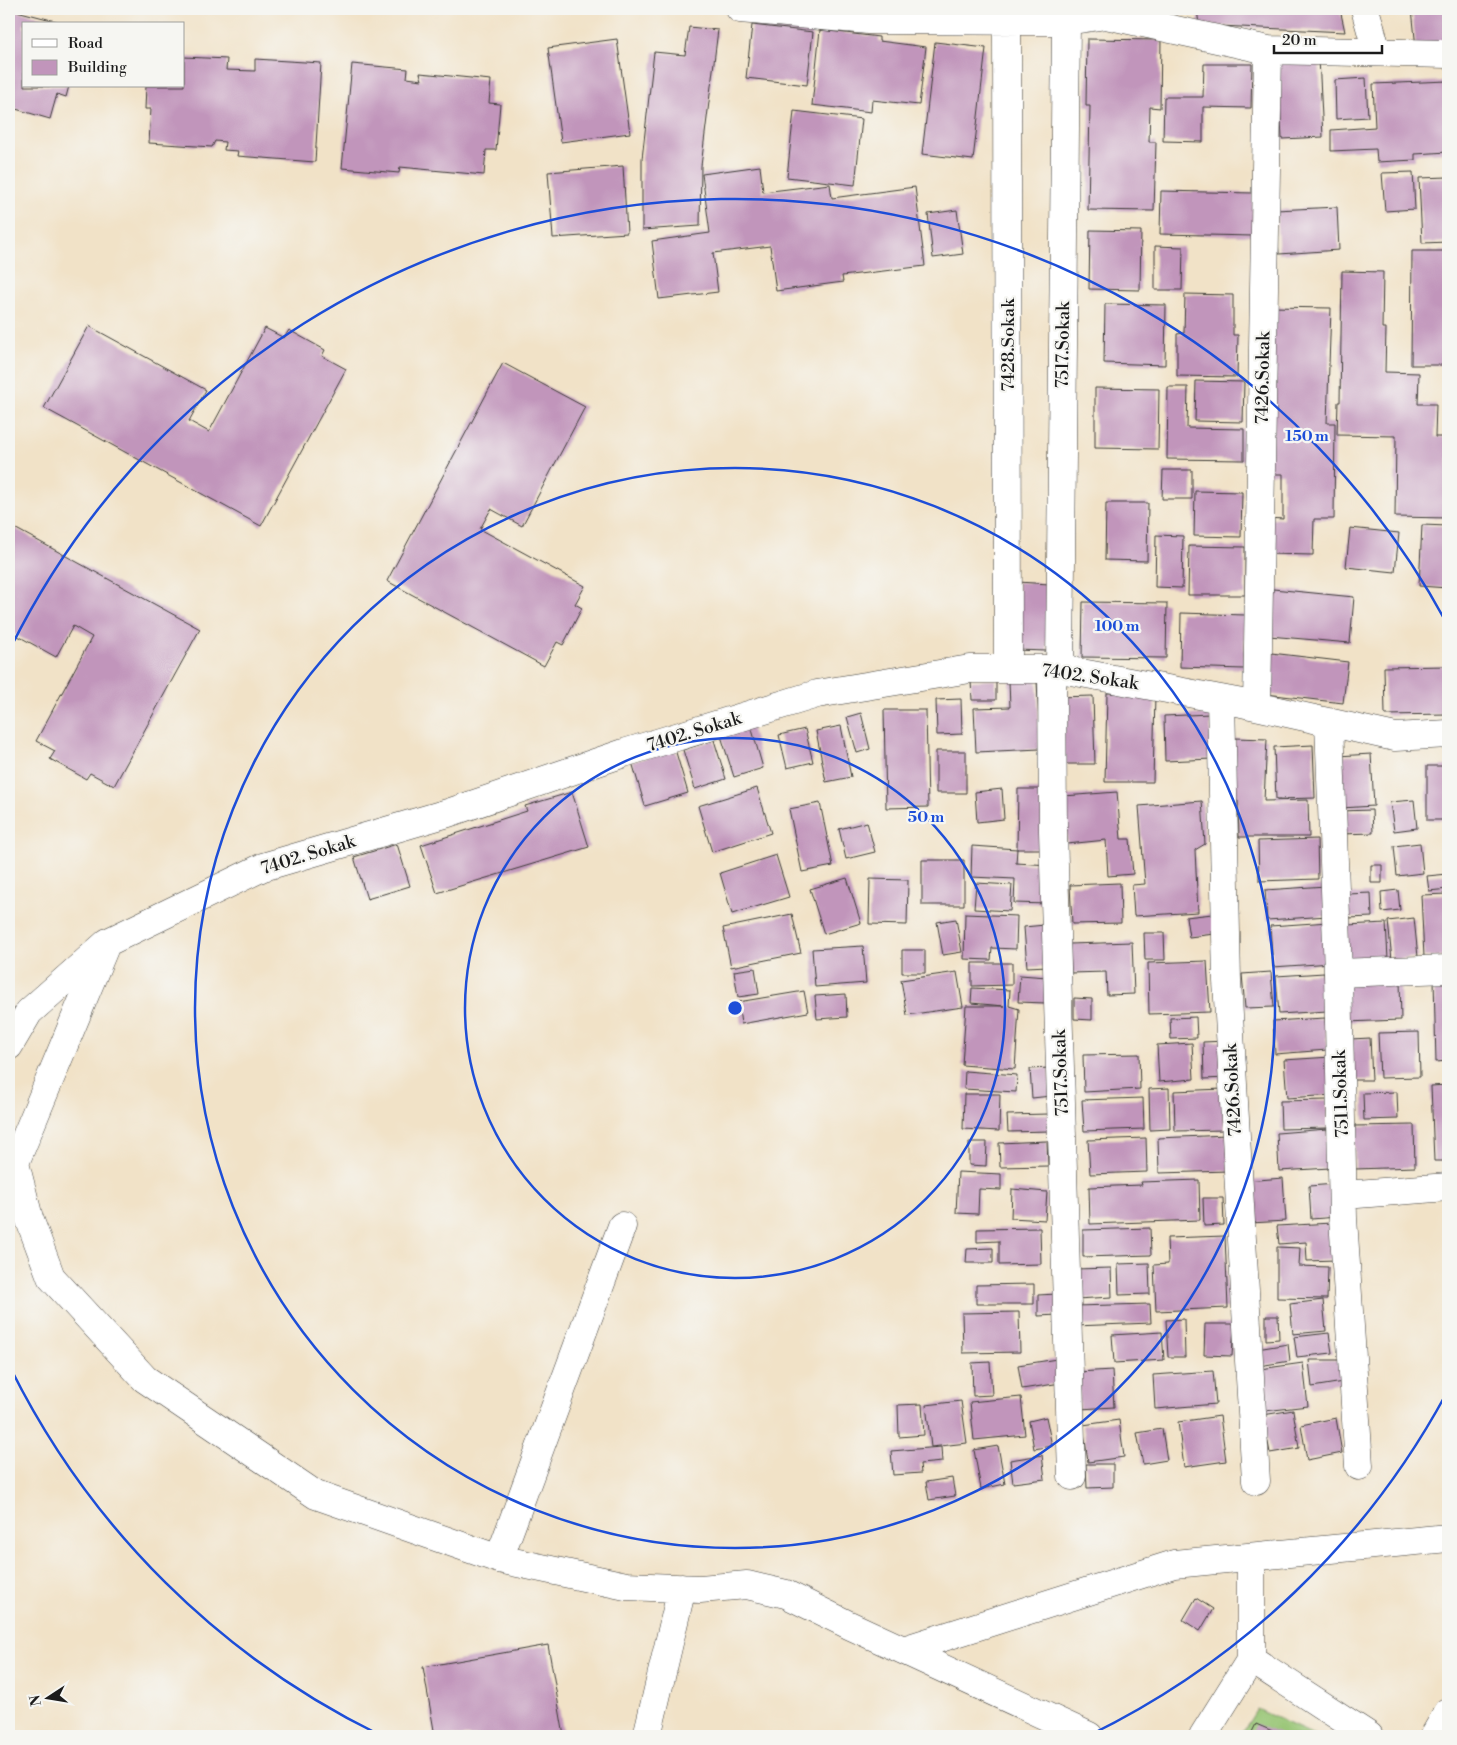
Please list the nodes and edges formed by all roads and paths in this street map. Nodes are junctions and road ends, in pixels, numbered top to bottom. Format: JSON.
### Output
{"nodes":[{"id":1,"x":740,"y":9,"type":"edge"},
{"id":2,"x":1365,"y":9,"type":"edge"},
{"id":3,"x":1106,"y":12,"type":"edge"},
{"id":4,"x":892,"y":14,"type":"edge"},
{"id":5,"x":1007,"y":21,"type":"junction"},
{"id":6,"x":1066,"y":21,"type":"junction"},
{"id":7,"x":1268,"y":50,"type":"junction"},
{"id":8,"x":1377,"y":52,"type":"junction"},
{"id":9,"x":1448,"y":54,"type":"edge"},
{"id":10,"x":1008,"y":669,"type":"junction"},
{"id":11,"x":1056,"y":669,"type":"junction"},
{"id":12,"x":1221,"y":699,"type":"junction"},
{"id":13,"x":1257,"y":706,"type":"junction"},
{"id":14,"x":1328,"y":722,"type":"junction"},
{"id":15,"x":1448,"y":734,"type":"edge"},
{"id":16,"x":108,"y":942,"type":"junction"},
{"id":17,"x":1448,"y":969,"type":"edge"},
{"id":18,"x":1338,"y":973,"type":"junction"},
{"id":19,"x":9,"y":1046,"type":"edge"},
{"id":20,"x":1448,"y":1187,"type":"edge"},
{"id":21,"x":1344,"y":1195,"type":"junction"},
{"id":22,"x":622,"y":1226,"type":"dead end"},
{"id":23,"x":1359,"y":1466,"type":"dead end"},
{"id":24,"x":1072,"y":1476,"type":"dead end"},
{"id":25,"x":1256,"y":1481,"type":"dead end"},
{"id":26,"x":1448,"y":1538,"type":"edge"},
{"id":27,"x":1251,"y":1557,"type":"junction"},
{"id":28,"x":499,"y":1559,"type":"junction"},
{"id":29,"x":682,"y":1588,"type":"junction"},
{"id":30,"x":903,"y":1650,"type":"junction"},
{"id":31,"x":1251,"y":1659,"type":"junction"},
{"id":32,"x":1448,"y":1712,"type":"edge"},
{"id":33,"x":647,"y":1736,"type":"edge"},
{"id":34,"x":1088,"y":1736,"type":"edge"},
{"id":35,"x":1203,"y":1736,"type":"edge"},
{"id":36,"x":1370,"y":1736,"type":"edge"},
{"id":37,"x":1434,"y":1736,"type":"edge"}],
"edges":[{"from":1,"to":4,"type":"street"},
{"from":2,"to":8,"type":"street"},
{"from":3,"to":6,"type":"street"},
{"from":3,"to":7,"type":"street"},
{"from":4,"to":5,"type":"street"},
{"from":5,"to":6,"type":"street"},
{"from":5,"to":10,"type":"street","name":"7428.Sokak"},
{"from":6,"to":11,"type":"street","name":"7517.Sokak"},
{"from":7,"to":8,"type":"street"},
{"from":7,"to":13,"type":"street","name":"7426.Sokak"},
{"from":8,"to":9,"type":"street"},
{"from":10,"to":11,"type":"street","name":"7402. Sokak"},
{"from":10,"to":16,"type":"street","name":"7402. Sokak"},
{"from":11,"to":12,"type":"street","name":"7402. Sokak"},
{"from":11,"to":24,"type":"street","name":"7517.Sokak"},
{"from":12,"to":13,"type":"street","name":"7402. Sokak"},
{"from":12,"to":25,"type":"street","name":"7426.Sokak"},
{"from":13,"to":14,"type":"street","name":"7402. Sokak"},
{"from":14,"to":15,"type":"street","name":"7402. Sokak"},
{"from":14,"to":18,"type":"street","name":"7511.Sokak"},
{"from":16,"to":19,"type":"street","name":"7402. Sokak"},
{"from":16,"to":28,"type":"street"},
{"from":17,"to":18,"type":"street"},
{"from":18,"to":21,"type":"street","name":"7511.Sokak"},
{"from":20,"to":21,"type":"street"},
{"from":21,"to":23,"type":"street","name":"7511.Sokak"},
{"from":22,"to":28,"type":"street"},
{"from":26,"to":27,"type":"street"},
{"from":27,"to":30,"type":"street"},
{"from":27,"to":31,"type":"street"},
{"from":28,"to":29,"type":"street"},
{"from":29,"to":30,"type":"street"},
{"from":29,"to":33,"type":"street"},
{"from":30,"to":34,"type":"street"},
{"from":31,"to":35,"type":"street"},
{"from":31,"to":36,"type":"street"},
{"from":32,"to":37,"type":"street"}]}
